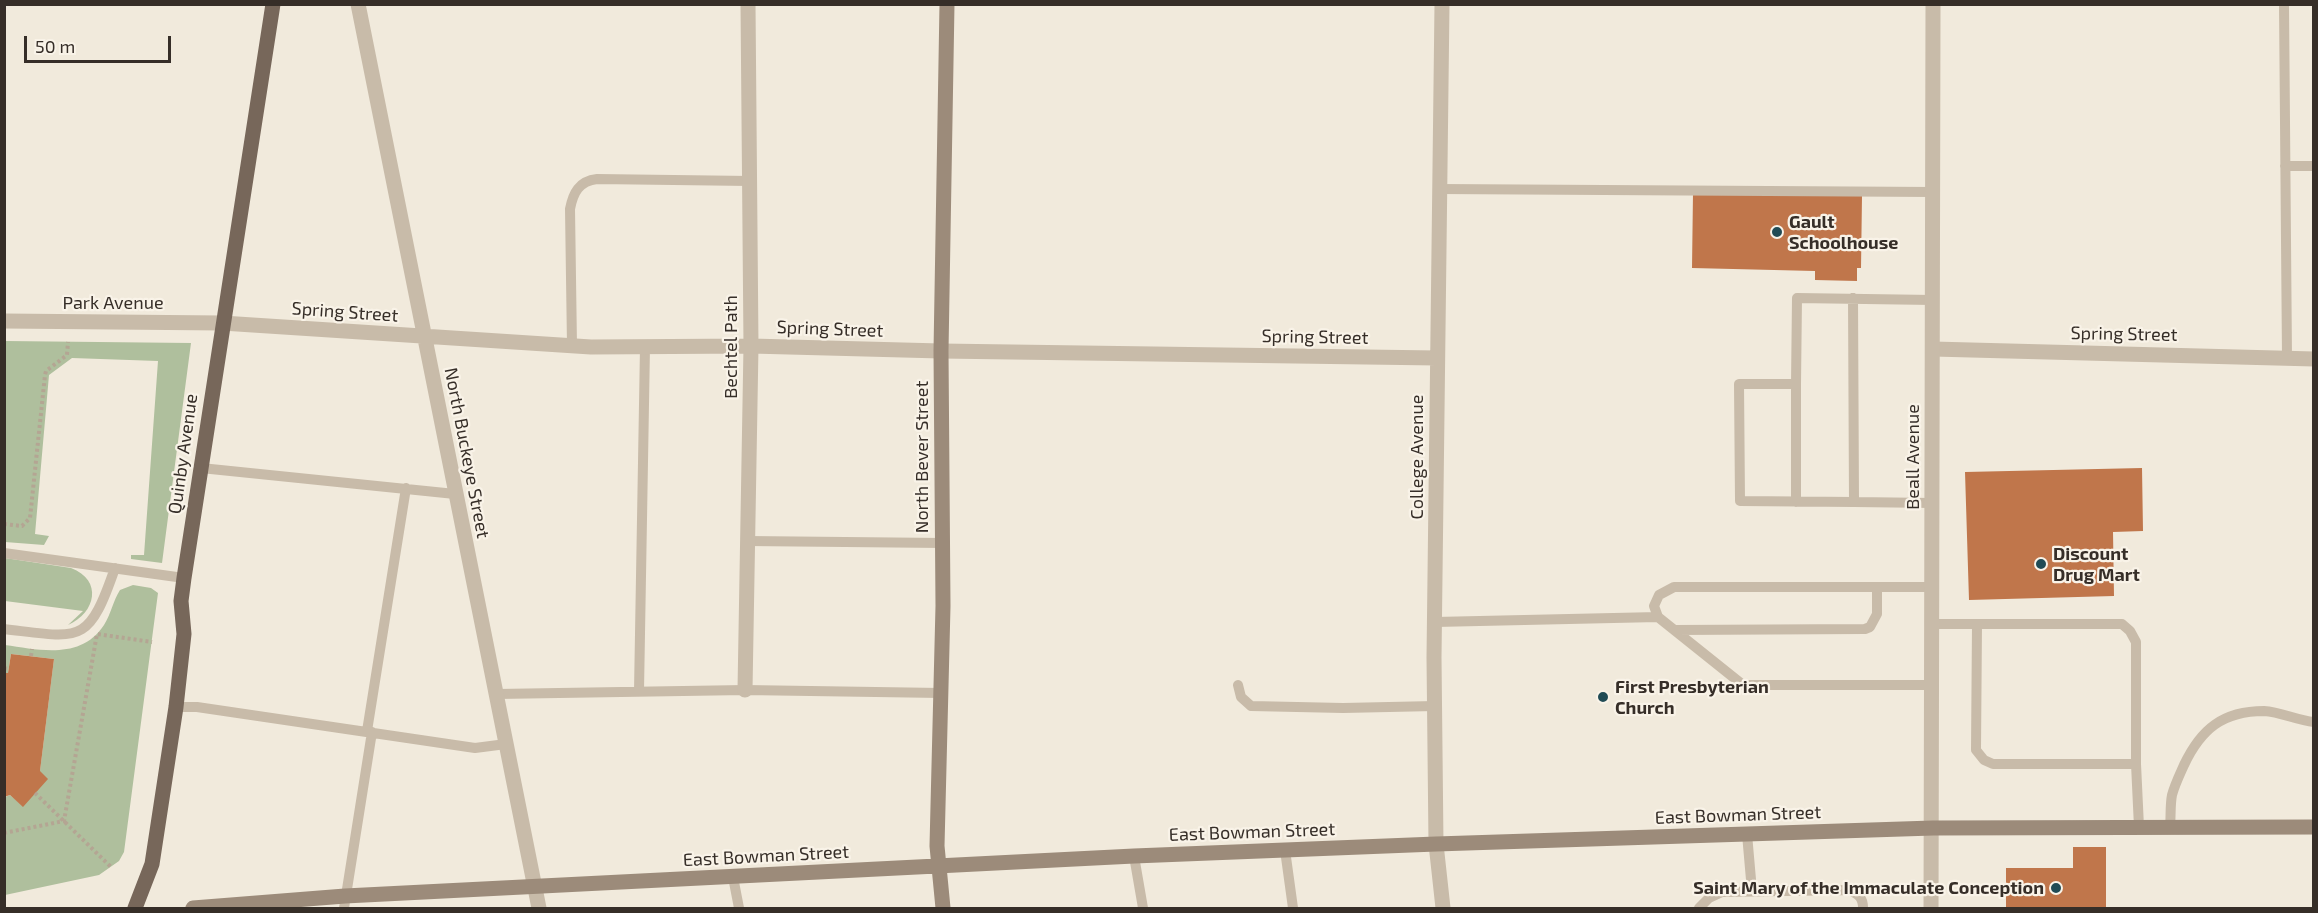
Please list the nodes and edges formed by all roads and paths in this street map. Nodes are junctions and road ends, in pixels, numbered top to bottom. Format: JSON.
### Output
{"nodes":[{"id":1,"x":273,"y":4,"type":"edge"},
{"id":2,"x":358,"y":4,"type":"edge"},
{"id":3,"x":748,"y":4,"type":"edge"},
{"id":4,"x":947,"y":4,"type":"edge"},
{"id":5,"x":1442,"y":4,"type":"edge"},
{"id":6,"x":1933,"y":4,"type":"edge"},
{"id":7,"x":2284,"y":4,"type":"edge"},
{"id":8,"x":2285,"y":166,"type":"junction"},
{"id":9,"x":2313,"y":166,"type":"edge"},
{"id":10,"x":750,"y":182,"type":"junction"},
{"id":11,"x":1439,"y":189,"type":"junction"},
{"id":12,"x":1933,"y":192,"type":"junction"},
{"id":13,"x":1852,"y":298,"type":"junction"},
{"id":14,"x":1933,"y":300,"type":"junction"},
{"id":15,"x":4,"y":321,"type":"edge"},
{"id":16,"x":222,"y":323,"type":"junction"},
{"id":17,"x":425,"y":337,"type":"junction"},
{"id":18,"x":68,"y":342,"type":"dead end"},
{"id":19,"x":572,"y":346,"type":"junction"},
{"id":20,"x":751,"y":346,"type":"junction"},
{"id":21,"x":645,"y":347,"type":"junction"},
{"id":22,"x":1932,"y":349,"type":"junction"},
{"id":23,"x":941,"y":351,"type":"junction"},
{"id":24,"x":1437,"y":358,"type":"junction"},
{"id":25,"x":2287,"y":358,"type":"junction"},
{"id":26,"x":2313,"y":359,"type":"edge"},
{"id":27,"x":1796,"y":384,"type":"junction"},
{"id":28,"x":201,"y":468,"type":"junction"},
{"id":29,"x":406,"y":488,"type":"junction"},
{"id":30,"x":455,"y":494,"type":"junction"},
{"id":31,"x":1796,"y":502,"type":"junction"},
{"id":32,"x":1854,"y":502,"type":"junction"},
{"id":33,"x":1932,"y":503,"type":"junction"},
{"id":34,"x":4,"y":524,"type":"edge"},
{"id":35,"x":747,"y":541,"type":"junction"},
{"id":36,"x":943,"y":543,"type":"junction"},
{"id":37,"x":4,"y":553,"type":"edge"},
{"id":38,"x":115,"y":568,"type":"junction"},
{"id":39,"x":184,"y":578,"type":"junction"},
{"id":40,"x":1877,"y":586,"type":"junction"},
{"id":41,"x":1932,"y":586,"type":"junction"},
{"id":42,"x":1658,"y":617,"type":"junction"},
{"id":43,"x":1435,"y":622,"type":"junction"},
{"id":44,"x":1932,"y":624,"type":"junction"},
{"id":45,"x":1977,"y":624,"type":"junction"},
{"id":46,"x":4,"y":629,"type":"edge"},
{"id":47,"x":1675,"y":630,"type":"junction"},
{"id":48,"x":152,"y":642,"type":"dead end"},
{"id":49,"x":32,"y":649,"type":"dead end"},
{"id":50,"x":31,"y":656,"type":"dead end"},
{"id":51,"x":1238,"y":685,"type":"dead end"},
{"id":52,"x":1932,"y":685,"type":"junction"},
{"id":53,"x":745,"y":690,"type":"junction"},
{"id":54,"x":639,"y":691,"type":"junction"},
{"id":55,"x":941,"y":693,"type":"junction"},
{"id":56,"x":497,"y":694,"type":"junction"},
{"id":57,"x":1435,"y":706,"type":"junction"},
{"id":58,"x":176,"y":707,"type":"junction"},
{"id":59,"x":2313,"y":722,"type":"edge"},
{"id":60,"x":369,"y":732,"type":"junction"},
{"id":61,"x":506,"y":744,"type":"junction"},
{"id":62,"x":2136,"y":764,"type":"junction"},
{"id":63,"x":35,"y":793,"type":"dead end"},
{"id":64,"x":64,"y":821,"type":"junction"},
{"id":65,"x":2139,"y":827,"type":"junction"},
{"id":66,"x":2170,"y":827,"type":"junction"},
{"id":67,"x":2313,"y":827,"type":"edge"},
{"id":68,"x":1932,"y":828,"type":"junction"},
{"id":69,"x":4,"y":833,"type":"edge"},
{"id":70,"x":1747,"y":834,"type":"junction"},
{"id":71,"x":1436,"y":844,"type":"junction"},
{"id":72,"x":1285,"y":850,"type":"junction"},
{"id":73,"x":1134,"y":856,"type":"junction"},
{"id":74,"x":111,"y":867,"type":"dead end"},
{"id":75,"x":939,"y":867,"type":"junction"},
{"id":76,"x":733,"y":877,"type":"junction"},
{"id":77,"x":536,"y":886,"type":"junction"},
{"id":78,"x":1752,"y":891,"type":"junction"},
{"id":79,"x":345,"y":902,"type":"edge"},
{"id":80,"x":135,"y":909,"type":"edge"},
{"id":81,"x":193,"y":909,"type":"edge"},
{"id":82,"x":539,"y":909,"type":"edge"},
{"id":83,"x":739,"y":909,"type":"edge"},
{"id":84,"x":944,"y":909,"type":"edge"},
{"id":85,"x":1143,"y":909,"type":"edge"},
{"id":86,"x":1293,"y":909,"type":"edge"},
{"id":87,"x":1443,"y":909,"type":"edge"},
{"id":88,"x":1699,"y":909,"type":"edge"},
{"id":89,"x":1863,"y":909,"type":"edge"},
{"id":90,"x":1931,"y":909,"type":"edge"}],
"edges":[{"from":1,"to":16,"type":"main road","name":"Quinby Avenue"},
{"from":2,"to":17,"type":"street","name":"North Buckeye Street"},
{"from":3,"to":10,"type":"street","name":"Bechtel Path"},
{"from":4,"to":23,"type":"main road","name":"North Bever Street"},
{"from":5,"to":11,"type":"street","name":"College Avenue"},
{"from":6,"to":12,"type":"street","name":"Beall Avenue"},
{"from":7,"to":8,"type":"lane"},
{"from":8,"to":9,"type":"lane"},
{"from":8,"to":25,"type":"lane"},
{"from":10,"to":19,"type":"lane"},
{"from":10,"to":20,"type":"street","name":"Bechtel Path"},
{"from":11,"to":12,"type":"lane"},
{"from":11,"to":24,"type":"street","name":"College Avenue"},
{"from":12,"to":14,"type":"street","name":"Beall Avenue"},
{"from":13,"to":14,"type":"lane"},
{"from":13,"to":27,"type":"lane"},
{"from":13,"to":32,"type":"lane"},
{"from":14,"to":22,"type":"street","name":"Beall Avenue"},
{"from":15,"to":16,"type":"street","name":"Park Avenue"},
{"from":16,"to":17,"type":"street","name":"Spring Street"},
{"from":16,"to":28,"type":"main road","name":"Quinby Avenue"},
{"from":17,"to":19,"type":"street","name":"Spring Street"},
{"from":17,"to":30,"type":"street","name":"North Buckeye Street"},
{"from":18,"to":34,"type":"path"},
{"from":19,"to":21,"type":"street","name":"Spring Street"},
{"from":20,"to":21,"type":"street","name":"Spring Street"},
{"from":20,"to":23,"type":"street","name":"Spring Street"},
{"from":20,"to":35,"type":"street","name":"Bechtel Path"},
{"from":21,"to":54,"type":"lane"},
{"from":22,"to":25,"type":"street","name":"Spring Street"},
{"from":22,"to":33,"type":"street","name":"Beall Avenue"},
{"from":23,"to":24,"type":"street","name":"Spring Street"},
{"from":23,"to":36,"type":"main road","name":"North Bever Street"},
{"from":24,"to":43,"type":"street","name":"College Avenue"},
{"from":25,"to":26,"type":"street","name":"Spring Street"},
{"from":27,"to":31,"type":"lane"},
{"from":27,"to":31,"type":"lane"},
{"from":28,"to":29,"type":"lane"},
{"from":28,"to":39,"type":"main road","name":"Quinby Avenue"},
{"from":29,"to":30,"type":"lane"},
{"from":29,"to":60,"type":"lane"},
{"from":30,"to":56,"type":"street","name":"North Buckeye Street"},
{"from":31,"to":32,"type":"lane"},
{"from":32,"to":33,"type":"lane"},
{"from":33,"to":41,"type":"street","name":"Beall Avenue"},
{"from":35,"to":36,"type":"lane"},
{"from":35,"to":53,"type":"street","name":"Bechtel Path"},
{"from":36,"to":55,"type":"main road","name":"North Bever Street"},
{"from":37,"to":38,"type":"lane"},
{"from":38,"to":39,"type":"lane"},
{"from":38,"to":46,"type":"lane"},
{"from":39,"to":58,"type":"main road","name":"Quinby Avenue"},
{"from":40,"to":41,"type":"lane"},
{"from":40,"to":42,"type":"lane"},
{"from":40,"to":47,"type":"lane"},
{"from":41,"to":44,"type":"street","name":"Beall Avenue"},
{"from":42,"to":43,"type":"lane"},
{"from":42,"to":47,"type":"lane"},
{"from":43,"to":57,"type":"street","name":"College Avenue"},
{"from":44,"to":45,"type":"lane"},
{"from":44,"to":52,"type":"street","name":"Beall Avenue"},
{"from":45,"to":62,"type":"lane"},
{"from":45,"to":62,"type":"lane"},
{"from":47,"to":52,"type":"lane"},
{"from":48,"to":64,"type":"path"},
{"from":49,"to":50,"type":"path"},
{"from":51,"to":57,"type":"lane"},
{"from":52,"to":68,"type":"street","name":"Beall Avenue"},
{"from":53,"to":54,"type":"lane"},
{"from":53,"to":55,"type":"lane"},
{"from":54,"to":56,"type":"lane"},
{"from":55,"to":75,"type":"main road","name":"North Bever Street"},
{"from":56,"to":61,"type":"street","name":"North Buckeye Street"},
{"from":57,"to":71,"type":"street","name":"College Avenue"},
{"from":58,"to":60,"type":"lane"},
{"from":58,"to":80,"type":"main road","name":"Quinby Avenue"},
{"from":59,"to":66,"type":"lane"},
{"from":60,"to":61,"type":"lane"},
{"from":60,"to":79,"type":"lane"},
{"from":61,"to":77,"type":"street","name":"North Buckeye Street"},
{"from":62,"to":65,"type":"lane"},
{"from":63,"to":64,"type":"path"},
{"from":64,"to":69,"type":"path"},
{"from":64,"to":74,"type":"path"},
{"from":65,"to":66,"type":"main road","name":"East Bowman Street"},
{"from":65,"to":68,"type":"main road","name":"East Bowman Street"},
{"from":66,"to":67,"type":"main road","name":"East Bowman Street"},
{"from":68,"to":70,"type":"main road","name":"East Bowman Street"},
{"from":68,"to":90,"type":"street","name":"Beall Avenue"},
{"from":70,"to":71,"type":"main road","name":"East Bowman Street"},
{"from":70,"to":78,"type":"lane"},
{"from":71,"to":72,"type":"main road","name":"East Bowman Street"},
{"from":71,"to":87,"type":"street","name":"College Avenue"},
{"from":72,"to":73,"type":"main road","name":"East Bowman Street"},
{"from":72,"to":86,"type":"lane"},
{"from":73,"to":75,"type":"main road","name":"East Bowman Street"},
{"from":73,"to":85,"type":"lane"},
{"from":75,"to":76,"type":"main road","name":"East Bowman Street"},
{"from":75,"to":84,"type":"main road","name":"North Bever Street"},
{"from":76,"to":77,"type":"main road","name":"East Bowman Street"},
{"from":76,"to":83,"type":"lane"},
{"from":77,"to":79,"type":"main road","name":"East Bowman Street"},
{"from":77,"to":82,"type":"street","name":"North Buckeye Street"},
{"from":78,"to":88,"type":"lane"},
{"from":78,"to":89,"type":"lane"},
{"from":79,"to":81,"type":"main road","name":"East Bowman Street"}]}
